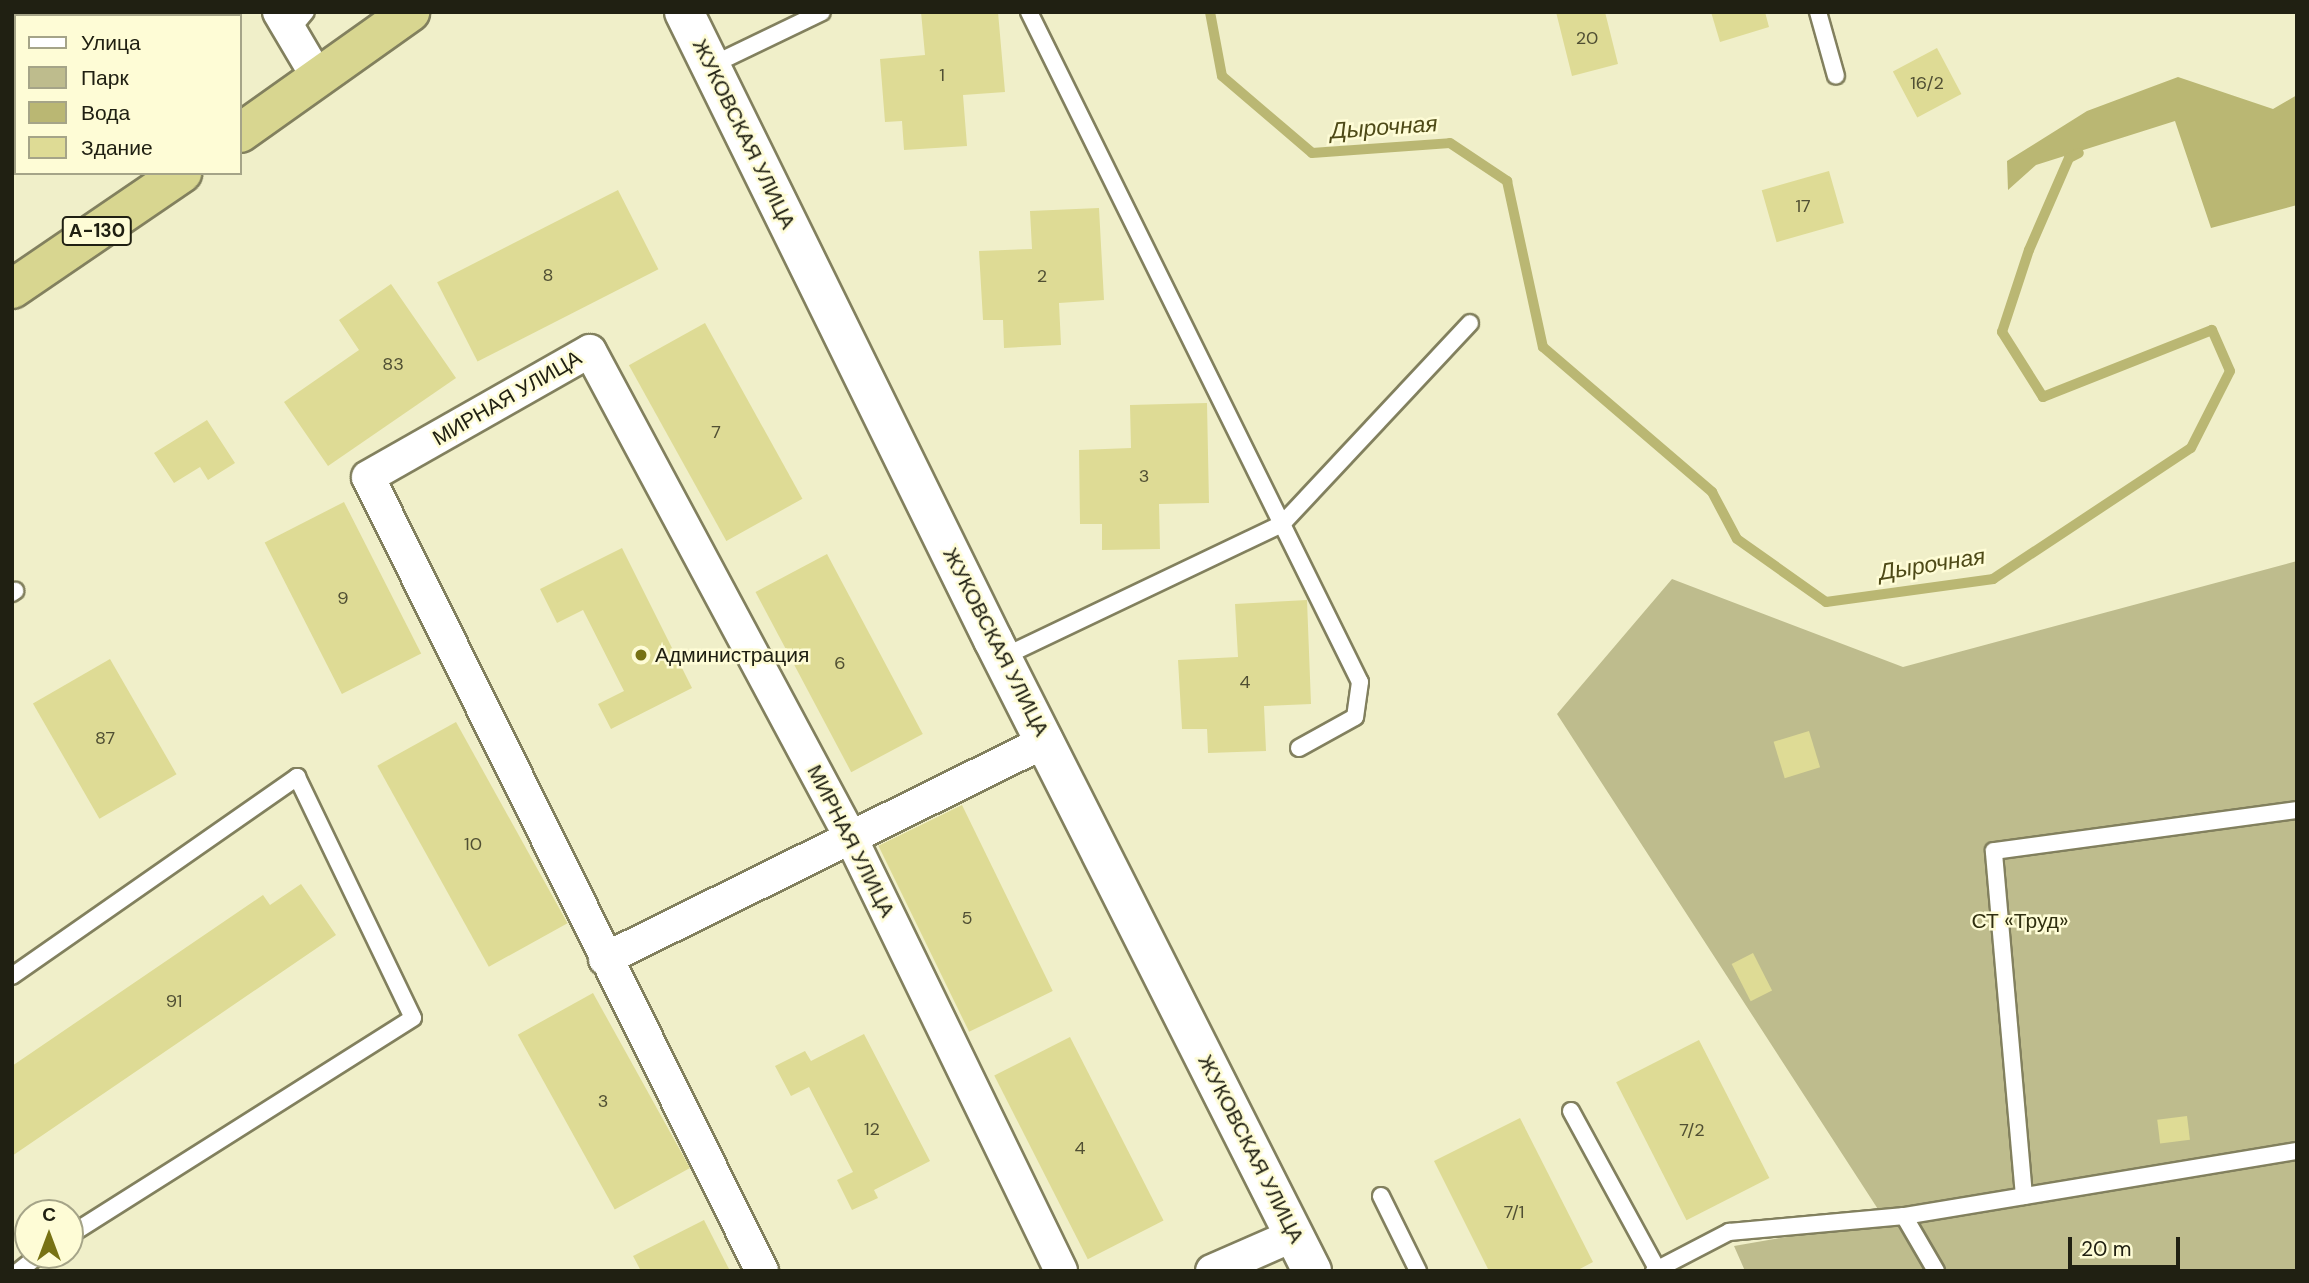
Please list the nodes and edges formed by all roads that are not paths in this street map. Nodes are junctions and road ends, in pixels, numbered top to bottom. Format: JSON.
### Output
{"nodes":[{"id":1,"x":410,"y":12,"type":"edge"},
{"id":2,"x":684,"y":12,"type":"edge"},
{"id":3,"x":822,"y":12,"type":"edge"},
{"id":4,"x":1028,"y":12,"type":"edge"},
{"id":5,"x":1818,"y":12,"type":"edge"},
{"id":6,"x":291,"y":19,"type":"edge"},
{"id":7,"x":710,"y":66,"type":"junction"},
{"id":8,"x":1836,"y":76,"type":"dead end"},
{"id":9,"x":318,"y":78,"type":"junction"},
{"id":10,"x":242,"y":132,"type":"edge"},
{"id":11,"x":178,"y":175,"type":"edge"},
{"id":12,"x":12,"y":289,"type":"edge"},
{"id":13,"x":1470,"y":323,"type":"dead end"},
{"id":14,"x":1282,"y":524,"type":"junction"},
{"id":15,"x":1003,"y":657,"type":"junction"},
{"id":16,"x":1047,"y":741,"type":"junction"},
{"id":17,"x":1299,"y":748,"type":"dead end"},
{"id":18,"x":2297,"y":810,"type":"edge"},
{"id":19,"x":850,"y":836,"type":"junction"},
{"id":20,"x":606,"y":959,"type":"junction"},
{"id":21,"x":12,"y":976,"type":"edge"},
{"id":22,"x":1571,"y":1111,"type":"dead end"},
{"id":23,"x":2297,"y":1152,"type":"edge"},
{"id":24,"x":1381,"y":1196,"type":"dead end"},
{"id":25,"x":2024,"y":1196,"type":"junction"},
{"id":26,"x":1904,"y":1216,"type":"junction"},
{"id":27,"x":84,"y":1226,"type":"edge"},
{"id":28,"x":1294,"y":1235,"type":"junction"},
{"id":29,"x":1656,"y":1270,"type":"edge"},
{"id":30,"x":762,"y":1271,"type":"edge"},
{"id":31,"x":1061,"y":1271,"type":"edge"},
{"id":32,"x":1212,"y":1271,"type":"edge"},
{"id":33,"x":1312,"y":1271,"type":"edge"},
{"id":34,"x":1418,"y":1271,"type":"edge"},
{"id":35,"x":1936,"y":1271,"type":"edge"}],
"edges":[{"from":1,"to":9,"type":"highway"},
{"from":2,"to":7,"type":"main road","name":"ЖУКОВСКАЯ УЛИЦА"},
{"from":3,"to":7,"type":"lane"},
{"from":4,"to":14,"type":"lane"},
{"from":5,"to":8,"type":"lane"},
{"from":6,"to":9,"type":"street"},
{"from":7,"to":15,"type":"main road","name":"ЖУКОВСКАЯ УЛИЦА"},
{"from":9,"to":10,"type":"highway"},
{"from":11,"to":12,"type":"highway","number":"А-130"},
{"from":13,"to":14,"type":"lane"},
{"from":14,"to":15,"type":"lane"},
{"from":14,"to":17,"type":"lane"},
{"from":15,"to":16,"type":"main road","name":"ЖУКОВСКАЯ УЛИЦА"},
{"from":16,"to":19,"type":"street"},
{"from":16,"to":28,"type":"main road","name":"ЖУКОВСКАЯ УЛИЦА"},
{"from":18,"to":25,"type":"lane"},
{"from":19,"to":20,"type":"street"},
{"from":19,"to":20,"type":"street","name":"МИРНАЯ УЛИЦА"},
{"from":19,"to":31,"type":"street","name":"МИРНАЯ УЛИЦА"},
{"from":20,"to":30,"type":"street","name":"МИРНАЯ УЛИЦА"},
{"from":21,"to":27,"type":"lane"},
{"from":22,"to":29,"type":"lane"},
{"from":23,"to":25,"type":"lane"},
{"from":24,"to":34,"type":"lane"},
{"from":25,"to":26,"type":"lane"},
{"from":26,"to":29,"type":"lane"},
{"from":26,"to":35,"type":"lane"},
{"from":28,"to":32,"type":"street"},
{"from":28,"to":33,"type":"main road","name":"ЖУКОВСКАЯ УЛИЦА"}]}
